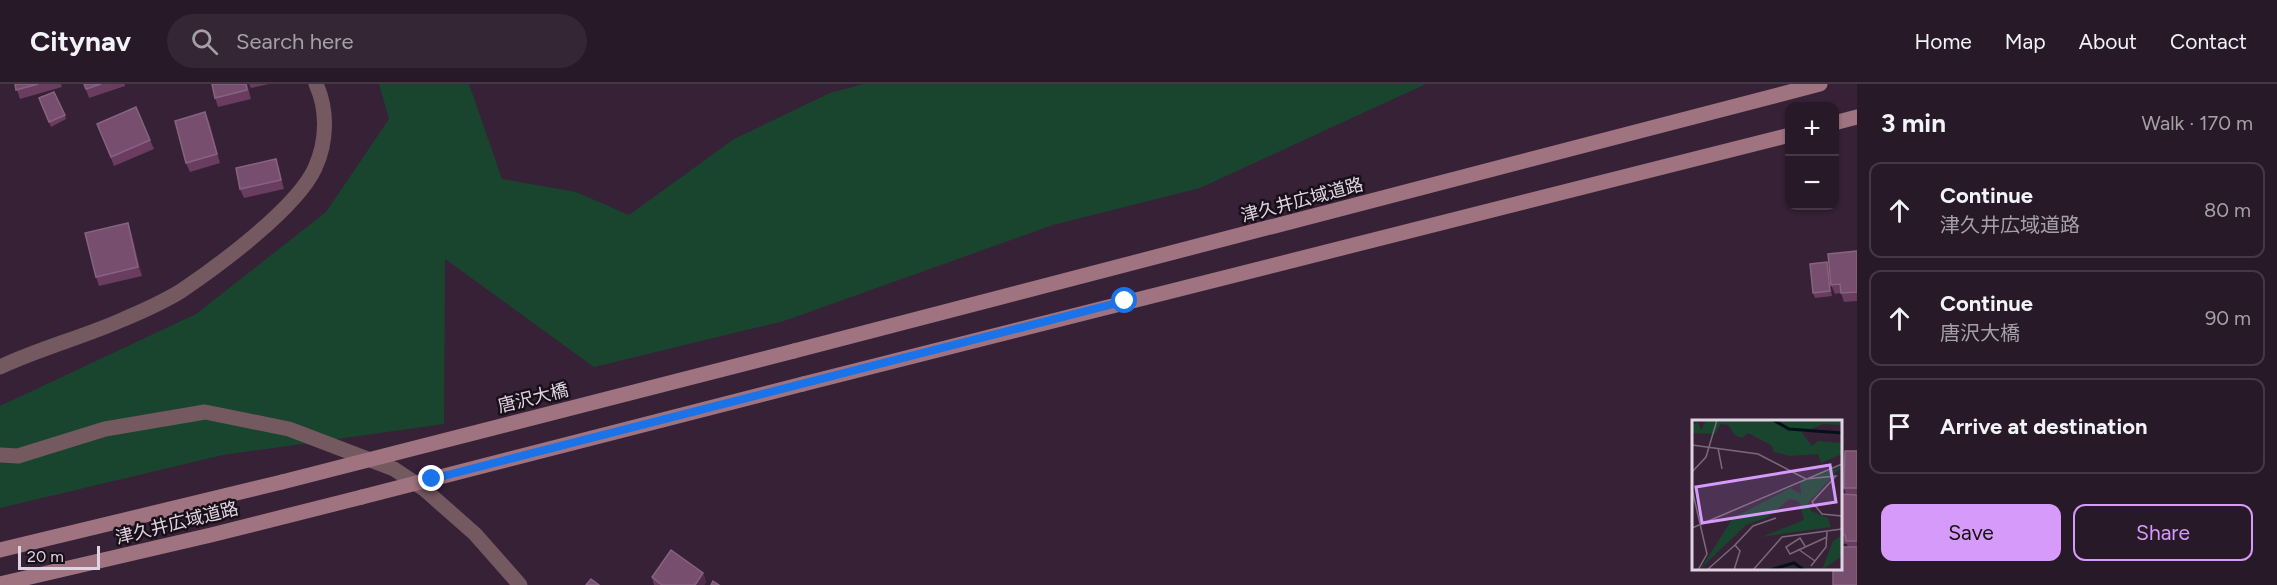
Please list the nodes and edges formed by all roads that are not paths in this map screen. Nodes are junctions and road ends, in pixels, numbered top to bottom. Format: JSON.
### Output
{"nodes":[{"id":1,"x":316,"y":84,"type":"edge"},
{"id":2,"x":1820,"y":84,"type":"edge"},
{"id":3,"x":1857,"y":117,"type":"edge"},
{"id":4,"x":1839,"y":122,"type":"edge"},
{"id":5,"x":1785,"y":136,"type":"edge"},
{"id":6,"x":794,"y":351,"type":"joint"},
{"id":7,"x":0,"y":367,"type":"edge"},
{"id":8,"x":0,"y":455,"type":"edge"},
{"id":9,"x":282,"y":482,"type":"joint"},
{"id":10,"x":0,"y":550,"type":"edge"},
{"id":11,"x":0,"y":584,"type":"edge"},
{"id":12,"x":520,"y":585,"type":"edge"}],
"edges":[{"from":1,"to":7,"type":"street"},
{"from":2,"to":6,"type":"main road","name":"津久井広域道路"},
{"from":3,"to":4,"type":"main road"},
{"from":5,"to":11,"type":"main road","name":"津久井広域道路","bridge":true},
{"from":6,"to":9,"type":"main road","name":"唐沢大橋","bridge":true},
{"from":8,"to":12,"type":"street"},
{"from":9,"to":10,"type":"main road","name":"津久井広域道路"}]}
